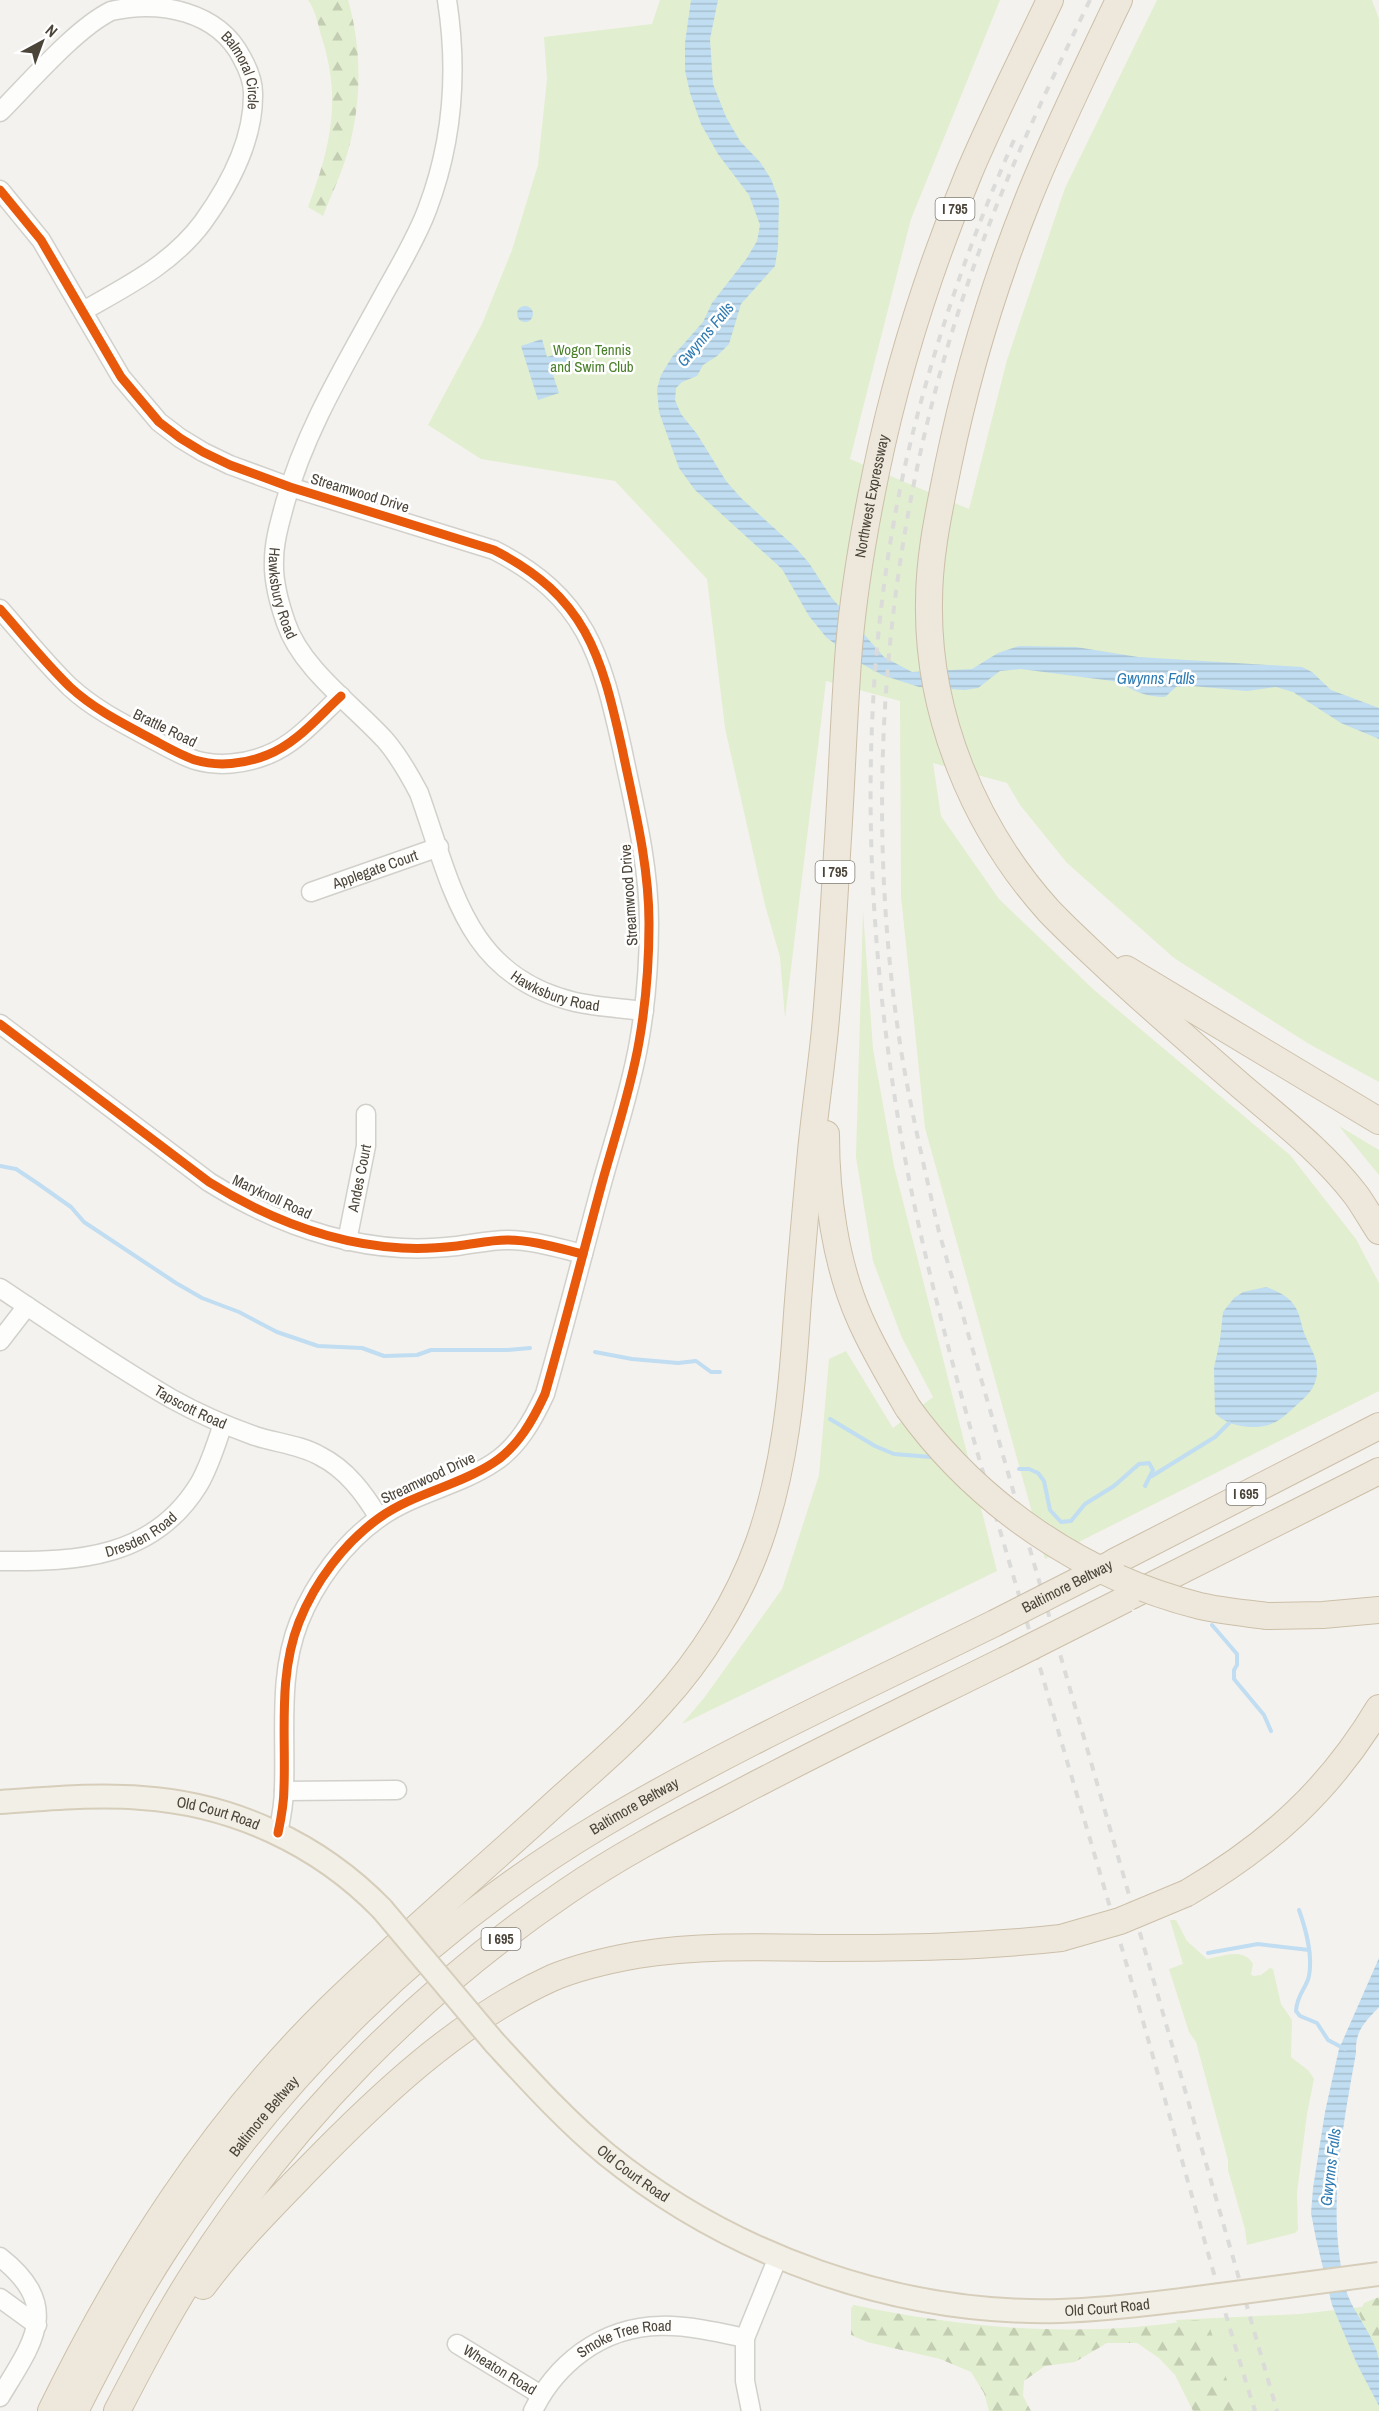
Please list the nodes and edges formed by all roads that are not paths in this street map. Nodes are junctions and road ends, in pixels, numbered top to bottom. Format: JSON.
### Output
{"nodes":[{"id":1,"x":447,"y":0,"type":"edge"},
{"id":2,"x":1050,"y":0,"type":"edge"},
{"id":3,"x":1119,"y":0,"type":"edge"},
{"id":4,"x":0,"y":112,"type":"edge"},
{"id":5,"x":0,"y":190,"type":"edge"},
{"id":6,"x":83,"y":311,"type":"junction"},
{"id":7,"x":290,"y":487,"type":"junction"},
{"id":8,"x":0,"y":609,"type":"edge"},
{"id":9,"x":341,"y":696,"type":"junction"},
{"id":10,"x":439,"y":847,"type":"junction"},
{"id":11,"x":311,"y":892,"type":"dead end"},
{"id":12,"x":1075,"y":937,"type":"junction"},
{"id":13,"x":644,"y":1011,"type":"junction"},
{"id":14,"x":0,"y":1024,"type":"edge"},
{"id":15,"x":825,"y":1025,"type":"junction"},
{"id":16,"x":366,"y":1114,"type":"dead end"},
{"id":17,"x":1379,"y":1121,"type":"edge"},
{"id":18,"x":1379,"y":1231,"type":"edge"},
{"id":19,"x":347,"y":1241,"type":"junction"},
{"id":20,"x":583,"y":1254,"type":"junction"},
{"id":21,"x":0,"y":1288,"type":"edge"},
{"id":22,"x":27,"y":1306,"type":"junction"},
{"id":23,"x":0,"y":1341,"type":"edge"},
{"id":24,"x":223,"y":1424,"type":"junction"},
{"id":25,"x":1379,"y":1426,"type":"edge"},
{"id":26,"x":1379,"y":1471,"type":"edge"},
{"id":27,"x":379,"y":1518,"type":"junction"},
{"id":28,"x":0,"y":1561,"type":"edge"},
{"id":29,"x":1379,"y":1610,"type":"edge"},
{"id":30,"x":1379,"y":1708,"type":"edge"},
{"id":31,"x":397,"y":1790,"type":"dead end"},
{"id":32,"x":284,"y":1791,"type":"junction"},
{"id":33,"x":0,"y":1802,"type":"edge"},
{"id":34,"x":278,"y":1833,"type":"junction"},
{"id":35,"x":0,"y":2257,"type":"edge"},
{"id":36,"x":778,"y":2257,"type":"junction"},
{"id":37,"x":1379,"y":2274,"type":"edge"},
{"id":38,"x":0,"y":2298,"type":"edge"},
{"id":39,"x":37,"y":2325,"type":"junction"},
{"id":40,"x":745,"y":2338,"type":"junction"},
{"id":41,"x":457,"y":2344,"type":"dead end"},
{"id":42,"x":134,"y":2378,"type":"junction"},
{"id":43,"x":0,"y":2397,"type":"edge"},
{"id":44,"x":537,"y":2403,"type":"edge"},
{"id":45,"x":51,"y":2411,"type":"edge"},
{"id":46,"x":75,"y":2411,"type":"edge"},
{"id":47,"x":117,"y":2411,"type":"edge"},
{"id":48,"x":751,"y":2411,"type":"edge"}],
"edges":[{"from":1,"to":7,"type":"street","name":"Hawksbury Road"},
{"from":2,"to":15,"type":"highway","name":"Northwest Expressway","number":"I 795"},
{"from":3,"to":12,"type":"highway"},
{"from":4,"to":6,"type":"street","name":"Balmoral Circle"},
{"from":5,"to":6,"type":"street","name":"Streamwood Drive"},
{"from":6,"to":7,"type":"street","name":"Streamwood Drive"},
{"from":7,"to":9,"type":"street","name":"Hawksbury Road"},
{"from":7,"to":13,"type":"street","name":"Streamwood Drive"},
{"from":8,"to":9,"type":"street","name":"Brattle Road"},
{"from":9,"to":10,"type":"street","name":"Hawksbury Road"},
{"from":10,"to":11,"type":"street","name":"Applegate Court"},
{"from":10,"to":13,"type":"street","name":"Hawksbury Road"},
{"from":12,"to":17,"type":"highway"},
{"from":12,"to":18,"type":"highway"},
{"from":13,"to":20,"type":"street","name":"Streamwood Drive"},
{"from":14,"to":19,"type":"street","name":"Maryknoll Road"},
{"from":15,"to":29,"type":"highway","bridge":true},
{"from":15,"to":45,"type":"highway"},
{"from":16,"to":19,"type":"street","name":"Andes Court"},
{"from":19,"to":20,"type":"street","name":"Maryknoll Road"},
{"from":20,"to":27,"type":"street","name":"Streamwood Drive"},
{"from":21,"to":22,"type":"street","name":"Tapscott Road"},
{"from":22,"to":23,"type":"street"},
{"from":22,"to":24,"type":"street","name":"Tapscott Road"},
{"from":24,"to":27,"type":"street","name":"Tapscott Road"},
{"from":24,"to":28,"type":"street","name":"Dresden Road"},
{"from":25,"to":46,"type":"highway","name":"Baltimore Beltway","number":"I 695","bridge":true},
{"from":26,"to":42,"type":"highway","number":"I 695","bridge":true},
{"from":27,"to":32,"type":"street","name":"Streamwood Drive"},
{"from":30,"to":42,"type":"highway","bridge":true},
{"from":31,"to":32,"type":"street"},
{"from":32,"to":34,"type":"street","name":"Streamwood Drive"},
{"from":33,"to":34,"type":"main road","name":"Old Court Road"},
{"from":34,"to":36,"type":"main road","name":"Old Court Road","bridge":true},
{"from":35,"to":39,"type":"street"},
{"from":36,"to":37,"type":"main road","name":"Old Court Road","bridge":true},
{"from":36,"to":40,"type":"street"},
{"from":38,"to":39,"type":"street"},
{"from":39,"to":43,"type":"street"},
{"from":40,"to":44,"type":"street","name":"Smoke Tree Road"},
{"from":40,"to":48,"type":"street"},
{"from":41,"to":44,"type":"street","name":"Wheaton Road"},
{"from":42,"to":47,"type":"highway","number":"I 695"}]}
